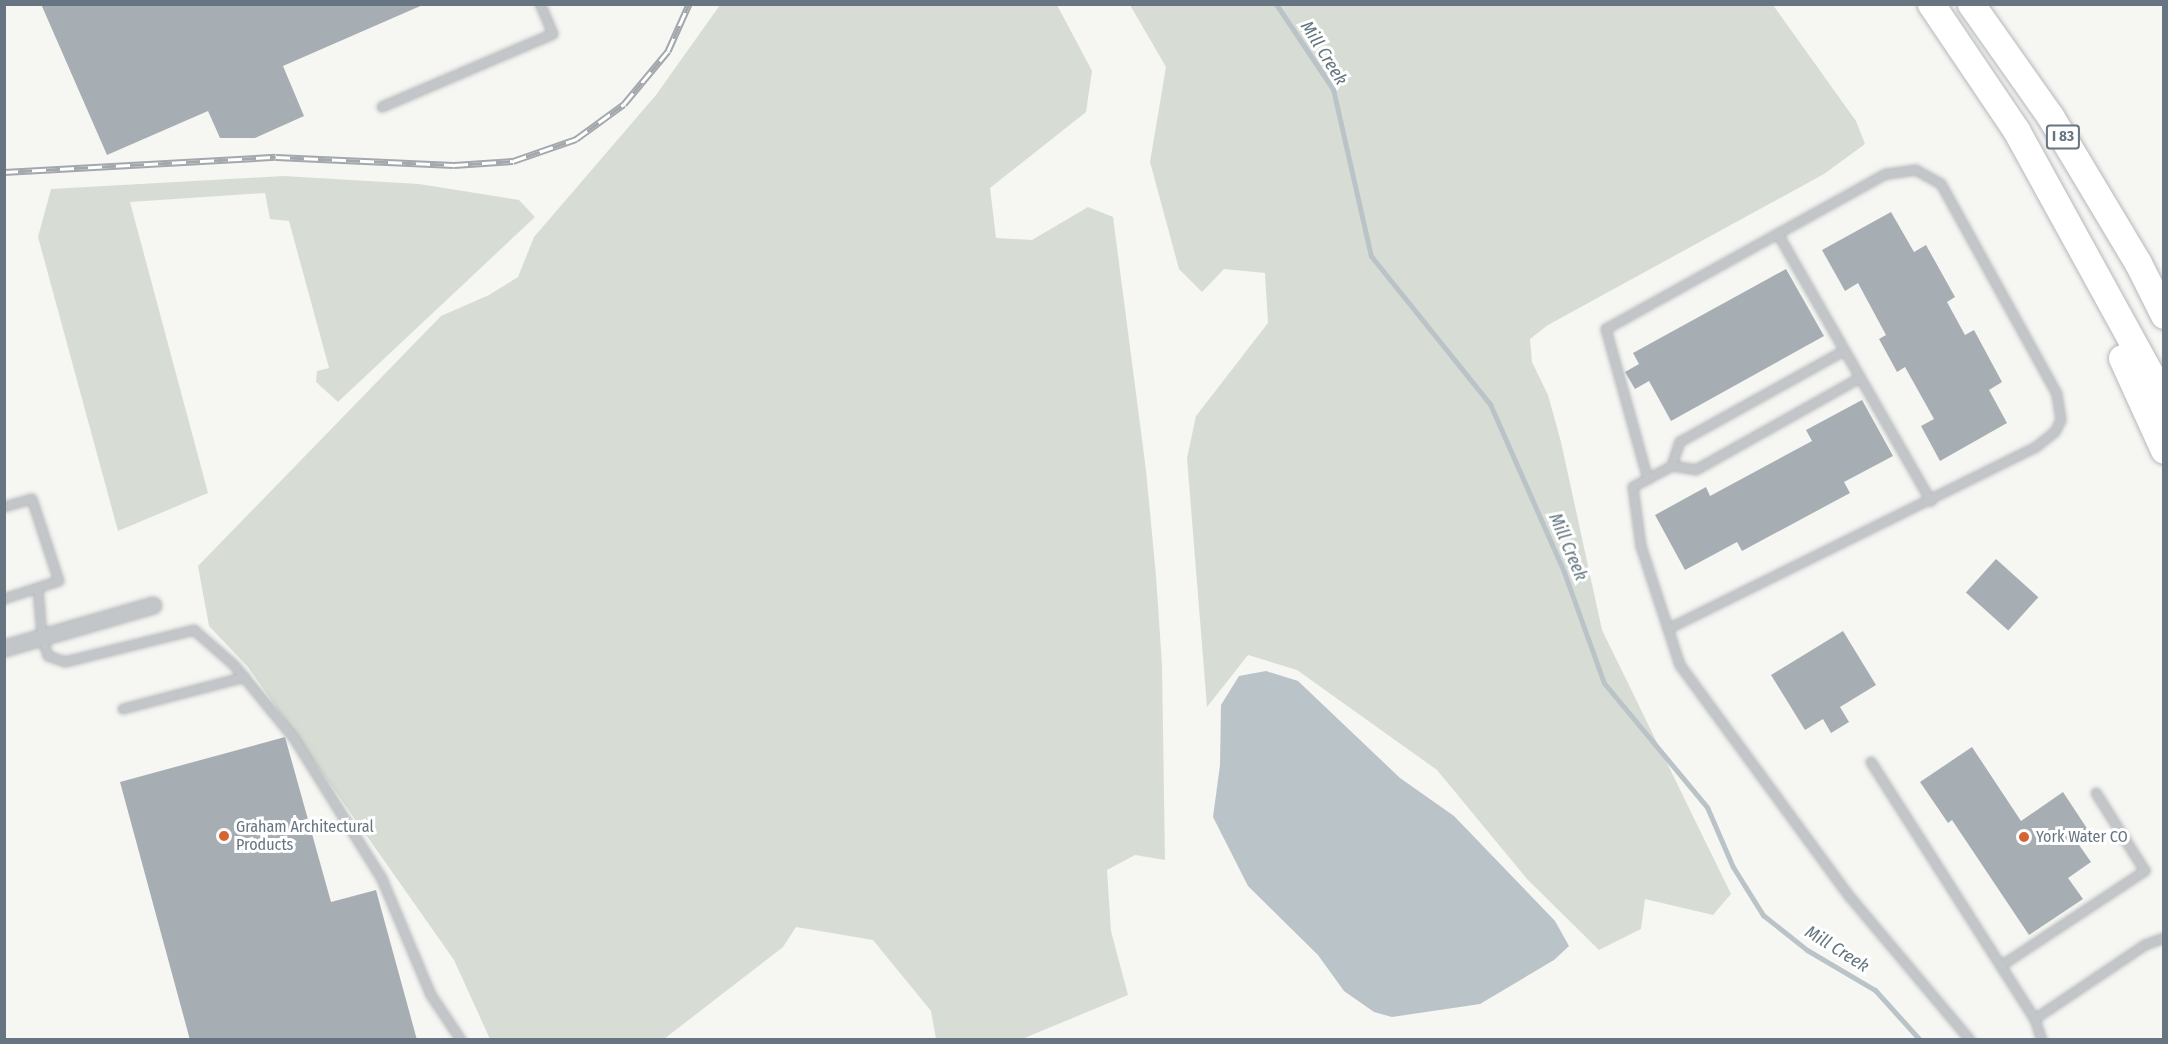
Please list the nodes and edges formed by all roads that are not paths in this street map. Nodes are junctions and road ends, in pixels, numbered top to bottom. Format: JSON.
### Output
{"nodes":[{"id":1,"x":540,"y":4,"type":"edge"},
{"id":2,"x":1931,"y":4,"type":"edge"},
{"id":3,"x":1971,"y":4,"type":"edge"},
{"id":4,"x":382,"y":107,"type":"dead end"},
{"id":5,"x":1778,"y":234,"type":"junction"},
{"id":6,"x":2087,"y":255,"type":"junction"},
{"id":7,"x":2145,"y":276,"type":"junction"},
{"id":8,"x":2163,"y":303,"type":"edge"},
{"id":9,"x":2163,"y":315,"type":"edge"},
{"id":10,"x":1844,"y":351,"type":"junction"},
{"id":11,"x":1860,"y":378,"type":"junction"},
{"id":12,"x":2163,"y":399,"type":"edge"},
{"id":13,"x":2163,"y":450,"type":"edge"},
{"id":14,"x":1672,"y":466,"type":"junction"},
{"id":15,"x":1648,"y":479,"type":"junction"},
{"id":16,"x":1931,"y":501,"type":"junction"},
{"id":17,"x":4,"y":507,"type":"edge"},
{"id":18,"x":38,"y":588,"type":"junction"},
{"id":19,"x":4,"y":599,"type":"edge"},
{"id":20,"x":153,"y":605,"type":"dead end"},
{"id":21,"x":1668,"y":629,"type":"junction"},
{"id":22,"x":42,"y":637,"type":"junction"},
{"id":23,"x":4,"y":648,"type":"edge"},
{"id":24,"x":245,"y":677,"type":"junction"},
{"id":25,"x":123,"y":709,"type":"dead end"},
{"id":26,"x":1871,"y":762,"type":"dead end"},
{"id":27,"x":2096,"y":793,"type":"dead end"},
{"id":28,"x":2163,"y":938,"type":"edge"},
{"id":29,"x":2001,"y":966,"type":"junction"},
{"id":30,"x":2035,"y":1019,"type":"junction"},
{"id":31,"x":461,"y":1040,"type":"edge"},
{"id":32,"x":1970,"y":1040,"type":"edge"},
{"id":33,"x":2042,"y":1040,"type":"edge"}],
"edges":[{"from":1,"to":4,"type":"lane"},
{"from":2,"to":6,"type":"highway","number":"I 83"},
{"from":3,"to":7,"type":"highway","number":"I 83"},
{"from":5,"to":10,"type":"lane"},
{"from":5,"to":15,"type":"lane"},
{"from":5,"to":16,"type":"lane"},
{"from":6,"to":12,"type":"highway","number":"I 83"},
{"from":6,"to":13,"type":"highway"},
{"from":7,"to":8,"type":"highway"},
{"from":7,"to":9,"type":"highway","number":"I 83"},
{"from":10,"to":11,"type":"lane"},
{"from":10,"to":14,"type":"lane"},
{"from":11,"to":14,"type":"lane"},
{"from":11,"to":16,"type":"lane"},
{"from":14,"to":15,"type":"lane"},
{"from":15,"to":21,"type":"lane"},
{"from":16,"to":21,"type":"lane"},
{"from":17,"to":18,"type":"lane"},
{"from":18,"to":19,"type":"lane"},
{"from":18,"to":22,"type":"lane"},
{"from":20,"to":22,"type":"street"},
{"from":21,"to":32,"type":"lane"},
{"from":22,"to":23,"type":"street"},
{"from":22,"to":24,"type":"lane"},
{"from":24,"to":25,"type":"lane"},
{"from":24,"to":31,"type":"lane"},
{"from":26,"to":29,"type":"lane"},
{"from":27,"to":29,"type":"lane"},
{"from":28,"to":30,"type":"lane"},
{"from":29,"to":30,"type":"lane"},
{"from":30,"to":33,"type":"lane"}]}
